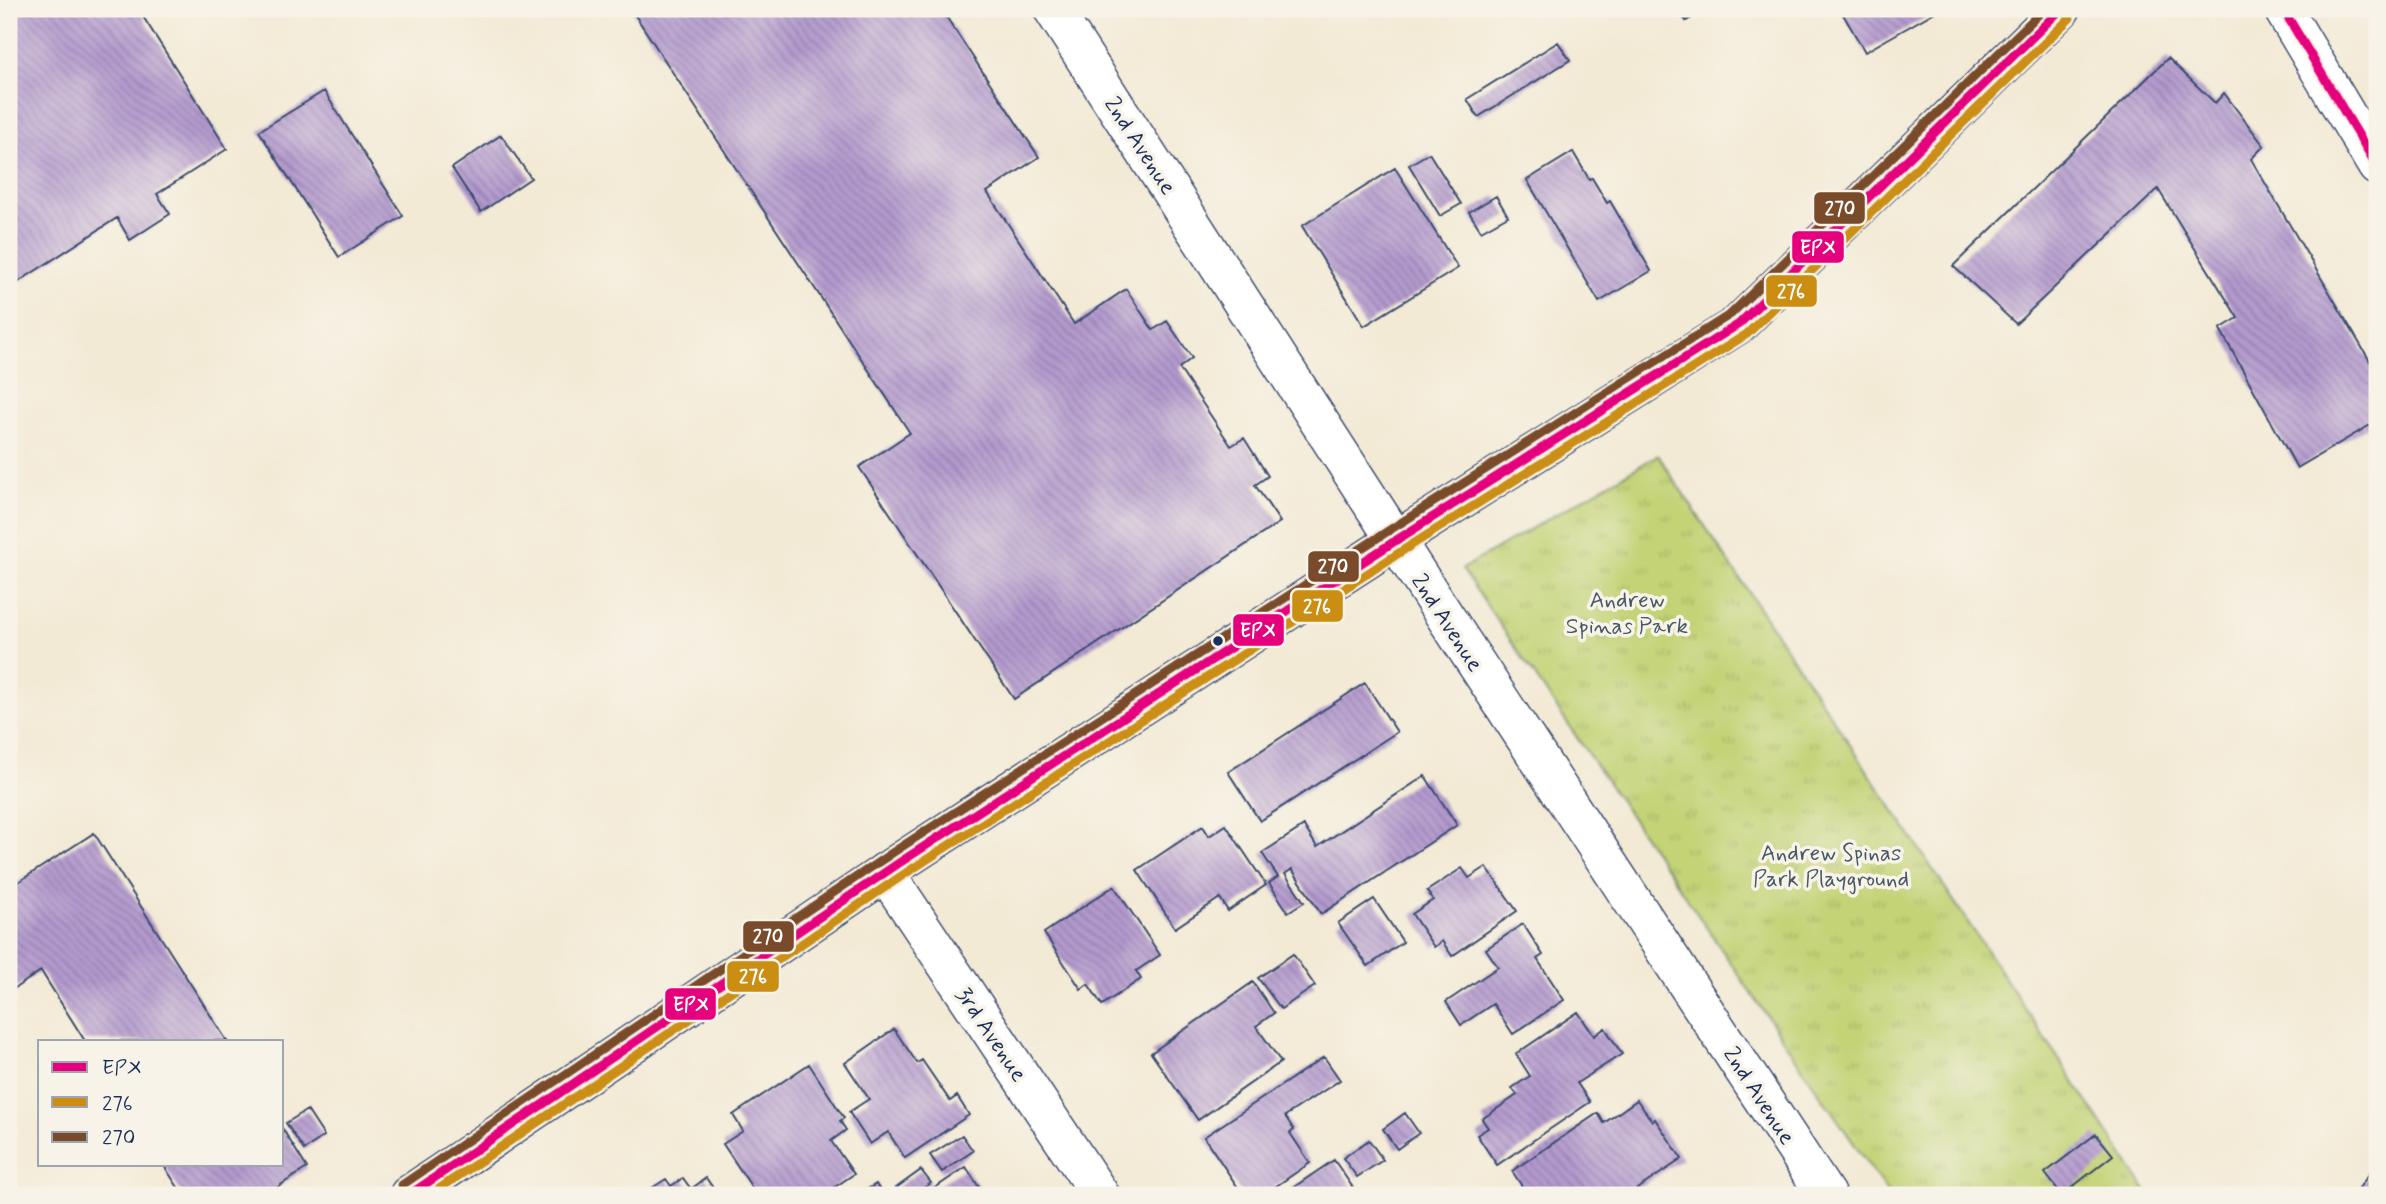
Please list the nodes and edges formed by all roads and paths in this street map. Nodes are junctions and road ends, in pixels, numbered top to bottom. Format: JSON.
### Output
{"nodes":[{"id":1,"x":1053,"y":9,"type":"edge"},
{"id":2,"x":2061,"y":9,"type":"edge"},
{"id":3,"x":2283,"y":9,"type":"edge"},
{"id":4,"x":2377,"y":166,"type":"edge"},
{"id":5,"x":1395,"y":541,"type":"junction"},
{"id":6,"x":885,"y":872,"type":"junction"},
{"id":7,"x":410,"y":1195,"type":"edge"},
{"id":8,"x":1100,"y":1195,"type":"edge"},
{"id":9,"x":1826,"y":1195,"type":"edge"}],
"edges":[{"from":1,"to":5,"type":"street","name":"2nd Avenue"},
{"from":2,"to":5,"type":"street"},
{"from":3,"to":4,"type":"street"},
{"from":5,"to":6,"type":"street"},
{"from":5,"to":9,"type":"street","name":"2nd Avenue"},
{"from":6,"to":7,"type":"street"},
{"from":6,"to":8,"type":"street","name":"3rd Avenue"}]}
